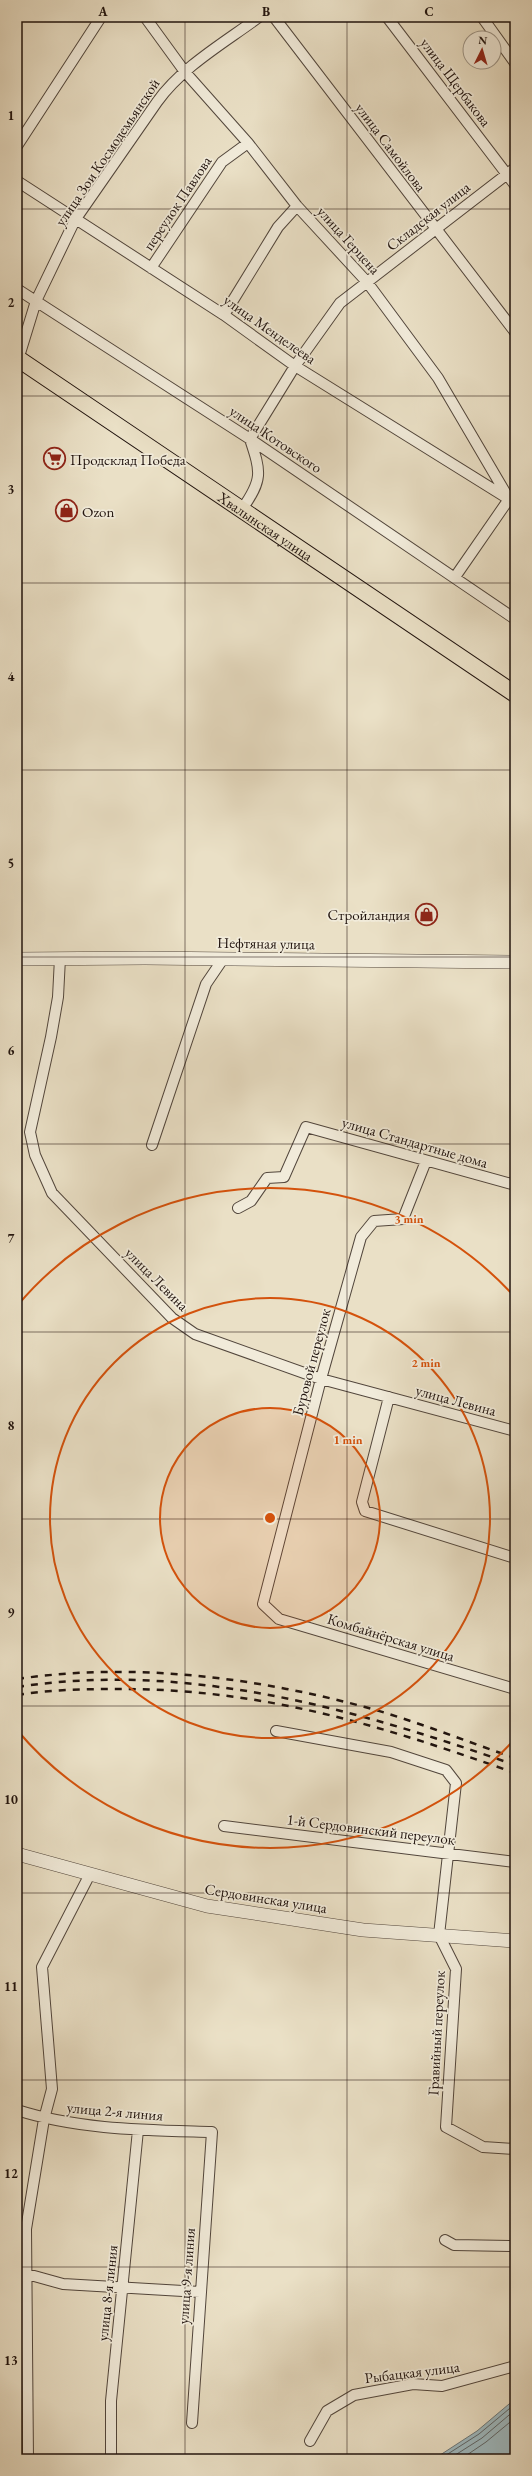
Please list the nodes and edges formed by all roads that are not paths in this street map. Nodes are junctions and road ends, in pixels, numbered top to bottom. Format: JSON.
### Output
{"nodes":[{"id":1,"x":102,"y":17,"type":"edge"},
{"id":2,"x":145,"y":17,"type":"edge"},
{"id":3,"x":259,"y":17,"type":"edge"},
{"id":4,"x":274,"y":17,"type":"edge"},
{"id":5,"x":387,"y":17,"type":"edge"},
{"id":6,"x":482,"y":17,"type":"edge"},
{"id":7,"x":515,"y":63,"type":"edge"},
{"id":8,"x":185,"y":72,"type":"junction"},
{"id":9,"x":248,"y":143,"type":"junction"},
{"id":10,"x":17,"y":146,"type":"edge"},
{"id":11,"x":511,"y":171,"type":"edge"},
{"id":12,"x":17,"y":181,"type":"edge"},
{"id":13,"x":515,"y":185,"type":"edge"},
{"id":14,"x":297,"y":206,"type":"junction"},
{"id":15,"x":75,"y":220,"type":"junction"},
{"id":16,"x":435,"y":230,"type":"junction"},
{"id":17,"x":151,"y":268,"type":"junction"},
{"id":18,"x":367,"y":282,"type":"junction"},
{"id":19,"x":17,"y":290,"type":"edge"},
{"id":20,"x":36,"y":302,"type":"junction"},
{"id":21,"x":224,"y":315,"type":"junction"},
{"id":22,"x":515,"y":332,"type":"edge"},
{"id":23,"x":17,"y":360,"type":"edge"},
{"id":24,"x":295,"y":366,"type":"junction"},
{"id":25,"x":250,"y":439,"type":"junction"},
{"id":26,"x":512,"y":498,"type":"edge"},
{"id":27,"x":242,"y":509,"type":"junction"},
{"id":28,"x":455,"y":577,"type":"junction"},
{"id":29,"x":515,"y":619,"type":"edge"},
{"id":30,"x":515,"y":694,"type":"edge"},
{"id":31,"x":60,"y":958,"type":"junction"},
{"id":32,"x":17,"y":959,"type":"edge"},
{"id":33,"x":223,"y":959,"type":"junction"},
{"id":34,"x":515,"y":962,"type":"edge"},
{"id":35,"x":152,"y":1145,"type":"dead end"},
{"id":36,"x":426,"y":1161,"type":"junction"},
{"id":37,"x":515,"y":1185,"type":"edge"},
{"id":38,"x":238,"y":1208,"type":"dead end"},
{"id":39,"x":321,"y":1379,"type":"junction"},
{"id":40,"x":390,"y":1397,"type":"junction"},
{"id":41,"x":515,"y":1430,"type":"edge"},
{"id":42,"x":515,"y":1558,"type":"edge"},
{"id":43,"x":263,"y":1604,"type":"joint"},
{"id":44,"x":515,"y":1689,"type":"edge"},
{"id":45,"x":276,"y":1731,"type":"dead end"},
{"id":46,"x":224,"y":1826,"type":"dead end"},
{"id":47,"x":17,"y":1854,"type":"edge"},
{"id":48,"x":448,"y":1854,"type":"junction"},
{"id":49,"x":515,"y":1862,"type":"edge"},
{"id":50,"x":90,"y":1874,"type":"junction"},
{"id":51,"x":439,"y":1935,"type":"junction"},
{"id":52,"x":515,"y":1941,"type":"edge"},
{"id":53,"x":17,"y":2110,"type":"edge"},
{"id":54,"x":44,"y":2119,"type":"junction"},
{"id":55,"x":138,"y":2130,"type":"junction"},
{"id":56,"x":212,"y":2132,"type":"joint"},
{"id":57,"x":515,"y":2149,"type":"edge"},
{"id":58,"x":445,"y":2240,"type":"dead end"},
{"id":59,"x":515,"y":2246,"type":"edge"},
{"id":60,"x":28,"y":2274,"type":"junction"},
{"id":61,"x":124,"y":2287,"type":"junction"},
{"id":62,"x":200,"y":2292,"type":"junction"},
{"id":63,"x":515,"y":2366,"type":"edge"},
{"id":64,"x":192,"y":2424,"type":"dead end"},
{"id":65,"x":310,"y":2441,"type":"dead end"},
{"id":66,"x":28,"y":2459,"type":"edge"},
{"id":67,"x":111,"y":2459,"type":"edge"}],
"edges":[{"from":1,"to":10,"type":"street"},
{"from":2,"to":8,"type":"street","name":"улица Герцена"},
{"from":3,"to":8,"type":"street","name":"улица Зои Космодемьянской"},
{"from":4,"to":16,"type":"street","name":"улица Самойлова"},
{"from":5,"to":11,"type":"street","name":"улица Щербакова"},
{"from":6,"to":7,"type":"street"},
{"from":8,"to":9,"type":"street","name":"улица Герцена"},
{"from":8,"to":15,"type":"street","name":"улица Зои Космодемьянской"},
{"from":9,"to":14,"type":"street","name":"улица Герцена"},
{"from":9,"to":17,"type":"street","name":"переулок Павлова"},
{"from":11,"to":13,"type":"street","name":"улица Щербакова"},
{"from":11,"to":16,"type":"street","name":"Складская улица"},
{"from":12,"to":15,"type":"street","name":"улица Менделеева"},
{"from":14,"to":18,"type":"street","name":"улица Герцена"},
{"from":14,"to":21,"type":"street"},
{"from":15,"to":17,"type":"street","name":"улица Менделеева"},
{"from":15,"to":20,"type":"street","name":"улица Зои Космодемьянской"},
{"from":16,"to":18,"type":"street","name":"Складская улица"},
{"from":16,"to":22,"type":"street","name":"улица Самойлова"},
{"from":17,"to":21,"type":"street","name":"улица Менделеева"},
{"from":18,"to":24,"type":"street","name":"Складская улица"},
{"from":18,"to":26,"type":"street","name":"улица Герцена"},
{"from":19,"to":20,"type":"street","name":"улица Котовского"},
{"from":20,"to":23,"type":"street","name":"улица Зои Космодемьянской"},
{"from":20,"to":25,"type":"street","name":"улица Котовского"},
{"from":21,"to":24,"type":"street","name":"улица Менделеева"},
{"from":23,"to":27,"type":"main road","name":"Хвалынская улица"},
{"from":24,"to":25,"type":"street","name":"Складская улица"},
{"from":24,"to":26,"type":"street","name":"улица Менделеева"},
{"from":25,"to":27,"type":"street"},
{"from":25,"to":28,"type":"street","name":"улица Котовского"},
{"from":26,"to":28,"type":"street"},
{"from":27,"to":30,"type":"main road","name":"Хвалынская улица"},
{"from":28,"to":29,"type":"street","name":"улица Котовского"},
{"from":31,"to":32,"type":"street","name":"Нефтяная улица"},
{"from":31,"to":33,"type":"street","name":"Нефтяная улица"},
{"from":31,"to":39,"type":"street","name":"улица Левина"},
{"from":33,"to":34,"type":"street","name":"Нефтяная улица"},
{"from":33,"to":35,"type":"street"},
{"from":36,"to":37,"type":"street","name":"улица Стандартные дома"},
{"from":36,"to":38,"type":"street","name":"улица Стандартные дома"},
{"from":36,"to":39,"type":"street","name":"Буровой переулок"},
{"from":39,"to":40,"type":"street","name":"улица Левина"},
{"from":39,"to":43,"type":"street","name":"Буровой переулок"},
{"from":40,"to":41,"type":"street","name":"улица Левина"},
{"from":40,"to":42,"type":"street"},
{"from":43,"to":44,"type":"street","name":"Комбайнёрская улица"},
{"from":45,"to":48,"type":"street"},
{"from":46,"to":48,"type":"street","name":"1-й Сердовинский переулок"},
{"from":47,"to":50,"type":"street","name":"Сердовинская улица"},
{"from":48,"to":49,"type":"street","name":"1-й Сердовинский переулок"},
{"from":48,"to":51,"type":"street"},
{"from":50,"to":51,"type":"street","name":"Сердовинская улица"},
{"from":50,"to":54,"type":"street"},
{"from":51,"to":52,"type":"street","name":"Сердовинская улица"},
{"from":51,"to":57,"type":"street","name":"Гравийный переулок"},
{"from":53,"to":54,"type":"street","name":"улица 2-я линия"},
{"from":54,"to":55,"type":"street","name":"улица 2-я линия"},
{"from":54,"to":60,"type":"street"},
{"from":55,"to":56,"type":"street","name":"улица 2-я линия"},
{"from":55,"to":61,"type":"street","name":"улица 8-я линия"},
{"from":56,"to":62,"type":"street","name":"улица 9-я линия"},
{"from":58,"to":59,"type":"street"},
{"from":60,"to":61,"type":"street"},
{"from":60,"to":66,"type":"street"},
{"from":61,"to":62,"type":"street"},
{"from":61,"to":67,"type":"street","name":"улица 8-я линия"},
{"from":62,"to":64,"type":"street","name":"улица 9-я линия"},
{"from":63,"to":65,"type":"street","name":"Рыбацкая улица"}]}
